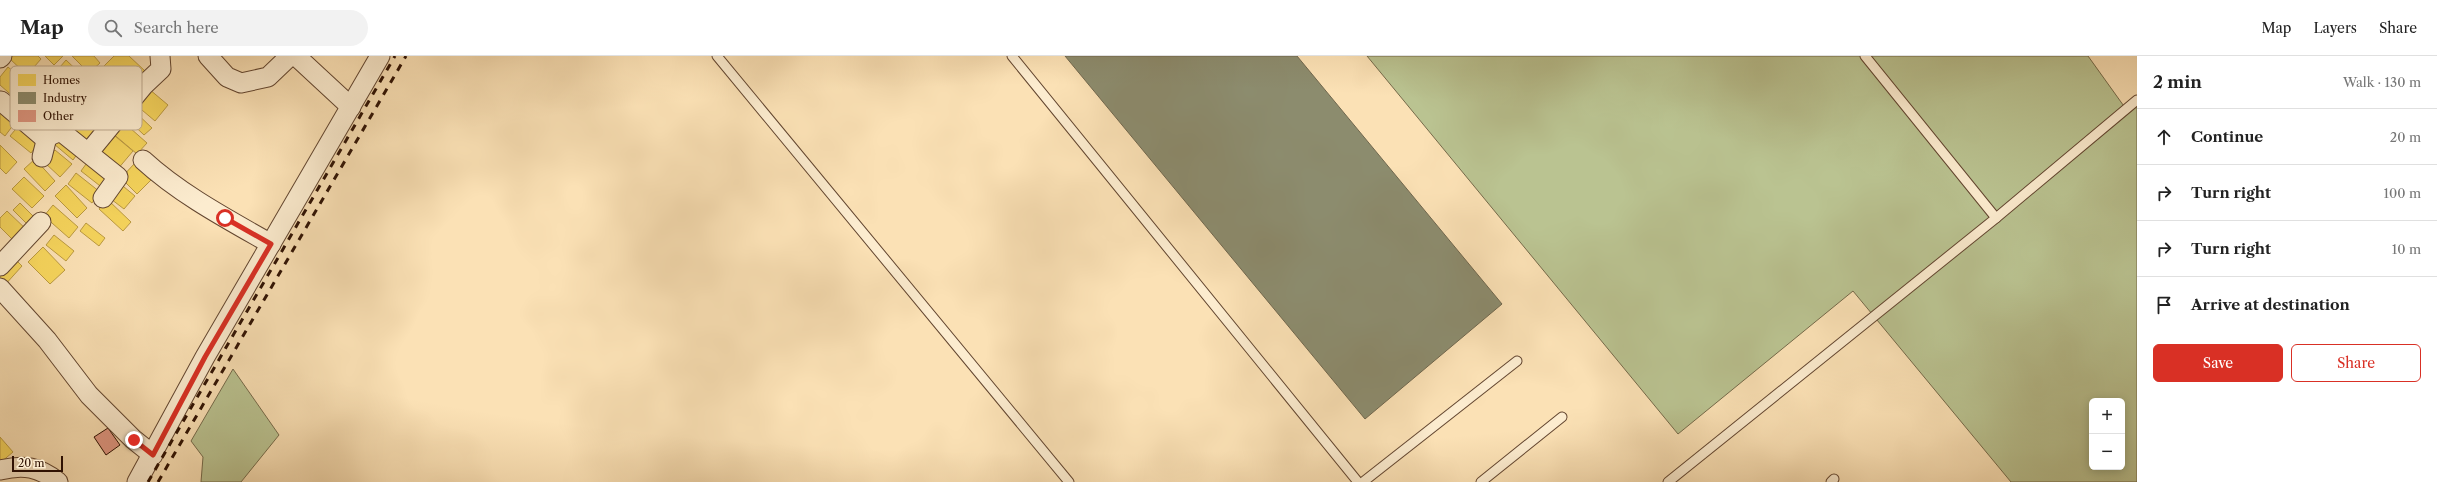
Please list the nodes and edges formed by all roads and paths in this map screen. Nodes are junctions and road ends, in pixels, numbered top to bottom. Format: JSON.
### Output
{"nodes":[{"id":1,"x":2,"y":56,"type":"edge"},
{"id":2,"x":160,"y":56,"type":"edge"},
{"id":3,"x":208,"y":56,"type":"edge"},
{"id":4,"x":290,"y":56,"type":"edge"},
{"id":5,"x":296,"y":56,"type":"edge"},
{"id":6,"x":380,"y":56,"type":"edge"},
{"id":7,"x":717,"y":56,"type":"edge"},
{"id":8,"x":1012,"y":56,"type":"edge"},
{"id":9,"x":1865,"y":56,"type":"edge"},
{"id":10,"x":0,"y":58,"type":"edge"},
{"id":11,"x":142,"y":87,"type":"edge"},
{"id":12,"x":0,"y":97,"type":"edge"},
{"id":13,"x":2137,"y":100,"type":"edge"},
{"id":14,"x":10,"y":106,"type":"edge"},
{"id":15,"x":351,"y":107,"type":"junction"},
{"id":16,"x":36,"y":130,"type":"edge"},
{"id":17,"x":107,"y":130,"type":"edge"},
{"id":18,"x":47,"y":137,"type":"junction"},
{"id":19,"x":89,"y":152,"type":"junction"},
{"id":20,"x":42,"y":157,"type":"dead end"},
{"id":21,"x":143,"y":160,"type":"dead end"},
{"id":22,"x":103,"y":198,"type":"dead end"},
{"id":23,"x":1996,"y":218,"type":"junction"},
{"id":24,"x":41,"y":222,"type":"dead end"},
{"id":25,"x":271,"y":244,"type":"junction"},
{"id":26,"x":0,"y":266,"type":"edge"},
{"id":27,"x":0,"y":288,"type":"edge"},
{"id":28,"x":1517,"y":361,"type":"dead end"},
{"id":29,"x":1562,"y":417,"type":"dead end"},
{"id":30,"x":153,"y":455,"type":"junction"},
{"id":31,"x":0,"y":470,"type":"edge"},
{"id":32,"x":58,"y":482,"type":"edge"},
{"id":33,"x":137,"y":482,"type":"edge"},
{"id":34,"x":1068,"y":482,"type":"edge"},
{"id":35,"x":1358,"y":482,"type":"edge"},
{"id":36,"x":1363,"y":482,"type":"edge"},
{"id":37,"x":1481,"y":482,"type":"edge"},
{"id":38,"x":1668,"y":482,"type":"edge"}],
"edges":[{"from":1,"to":10,"type":"street"},
{"from":2,"to":11,"type":"street"},
{"from":3,"to":4,"type":"street"},
{"from":5,"to":15,"type":"street"},
{"from":6,"to":15,"type":"street"},
{"from":7,"to":34,"type":"lane"},
{"from":8,"to":35,"type":"lane"},
{"from":9,"to":23,"type":"lane"},
{"from":12,"to":14,"type":"street"},
{"from":13,"to":23,"type":"lane"},
{"from":15,"to":25,"type":"street"},
{"from":16,"to":18,"type":"street"},
{"from":17,"to":19,"type":"street"},
{"from":18,"to":19,"type":"street"},
{"from":18,"to":20,"type":"street"},
{"from":19,"to":22,"type":"street"},
{"from":21,"to":25,"type":"street"},
{"from":23,"to":38,"type":"lane"},
{"from":24,"to":26,"type":"street"},
{"from":25,"to":30,"type":"street"},
{"from":27,"to":30,"type":"street"},
{"from":28,"to":36,"type":"lane"},
{"from":29,"to":37,"type":"lane"},
{"from":30,"to":33,"type":"street"},
{"from":31,"to":32,"type":"street"}]}
